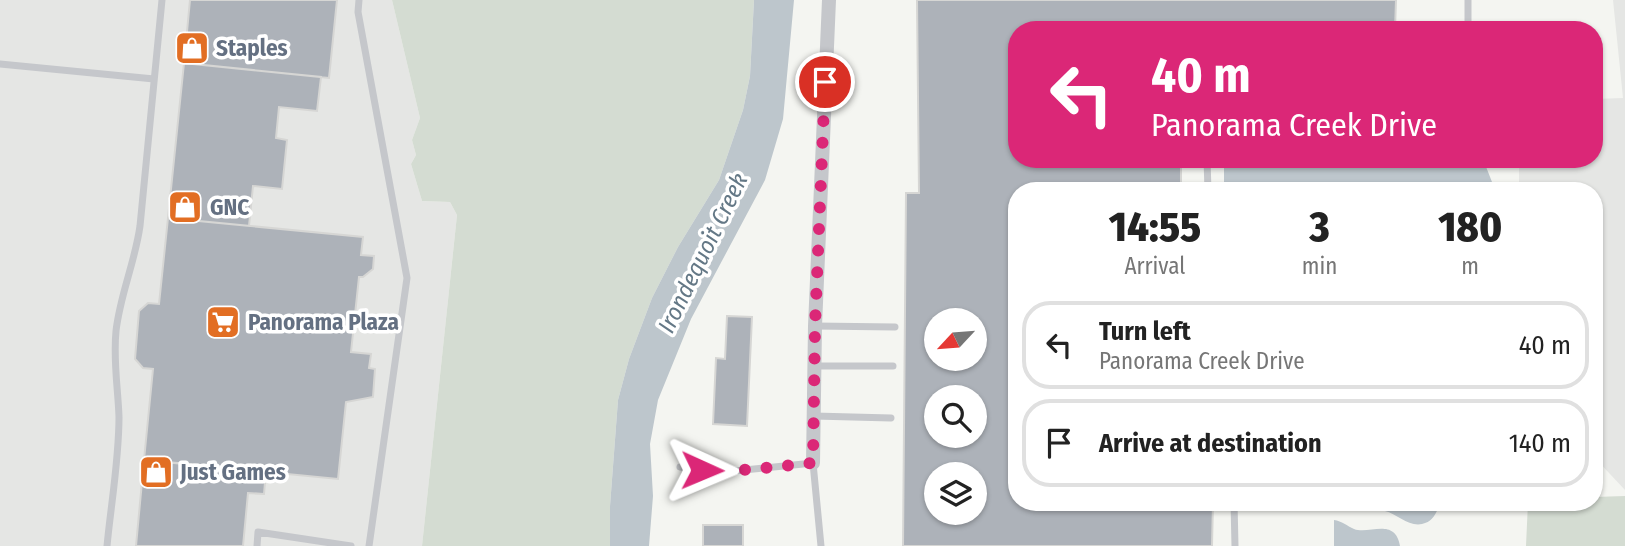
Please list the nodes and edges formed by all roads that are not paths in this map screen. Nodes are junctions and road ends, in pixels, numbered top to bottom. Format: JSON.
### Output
{"nodes":[{"id":1,"x":162,"y":0,"type":"edge"},
{"id":2,"x":359,"y":0,"type":"edge"},
{"id":3,"x":829,"y":0,"type":"edge"},
{"id":4,"x":1468,"y":0,"type":"edge"},
{"id":5,"x":1468,"y":21,"type":"edge"},
{"id":6,"x":0,"y":64,"type":"edge"},
{"id":7,"x":154,"y":79,"type":"junction"},
{"id":8,"x":815,"y":326,"type":"junction"},
{"id":9,"x":895,"y":327,"type":"dead end"},
{"id":10,"x":814,"y":366,"type":"junction"},
{"id":11,"x":893,"y":366,"type":"dead end"},
{"id":12,"x":814,"y":416,"type":"junction"},
{"id":13,"x":891,"y":418,"type":"dead end"},
{"id":14,"x":813,"y":463,"type":"junction"},
{"id":15,"x":680,"y":467,"type":"dead end"},
{"id":16,"x":1234,"y":511,"type":"edge"},
{"id":17,"x":107,"y":546,"type":"edge"},
{"id":18,"x":257,"y":546,"type":"edge"},
{"id":19,"x":351,"y":546,"type":"edge"},
{"id":20,"x":369,"y":546,"type":"edge"},
{"id":21,"x":821,"y":546,"type":"edge"},
{"id":22,"x":1235,"y":546,"type":"edge"}],
"edges":[{"from":1,"to":7,"type":"lane"},
{"from":2,"to":20,"type":"lane"},
{"from":3,"to":8,"type":"street"},
{"from":4,"to":5,"type":"lane"},
{"from":6,"to":7,"type":"lane"},
{"from":7,"to":17,"type":"lane"},
{"from":8,"to":9,"type":"lane"},
{"from":8,"to":10,"type":"street"},
{"from":10,"to":11,"type":"lane"},
{"from":10,"to":12,"type":"street"},
{"from":12,"to":13,"type":"lane"},
{"from":12,"to":14,"type":"street"},
{"from":14,"to":15,"type":"lane"},
{"from":14,"to":21,"type":"lane"},
{"from":16,"to":22,"type":"lane"},
{"from":18,"to":19,"type":"lane"}]}
